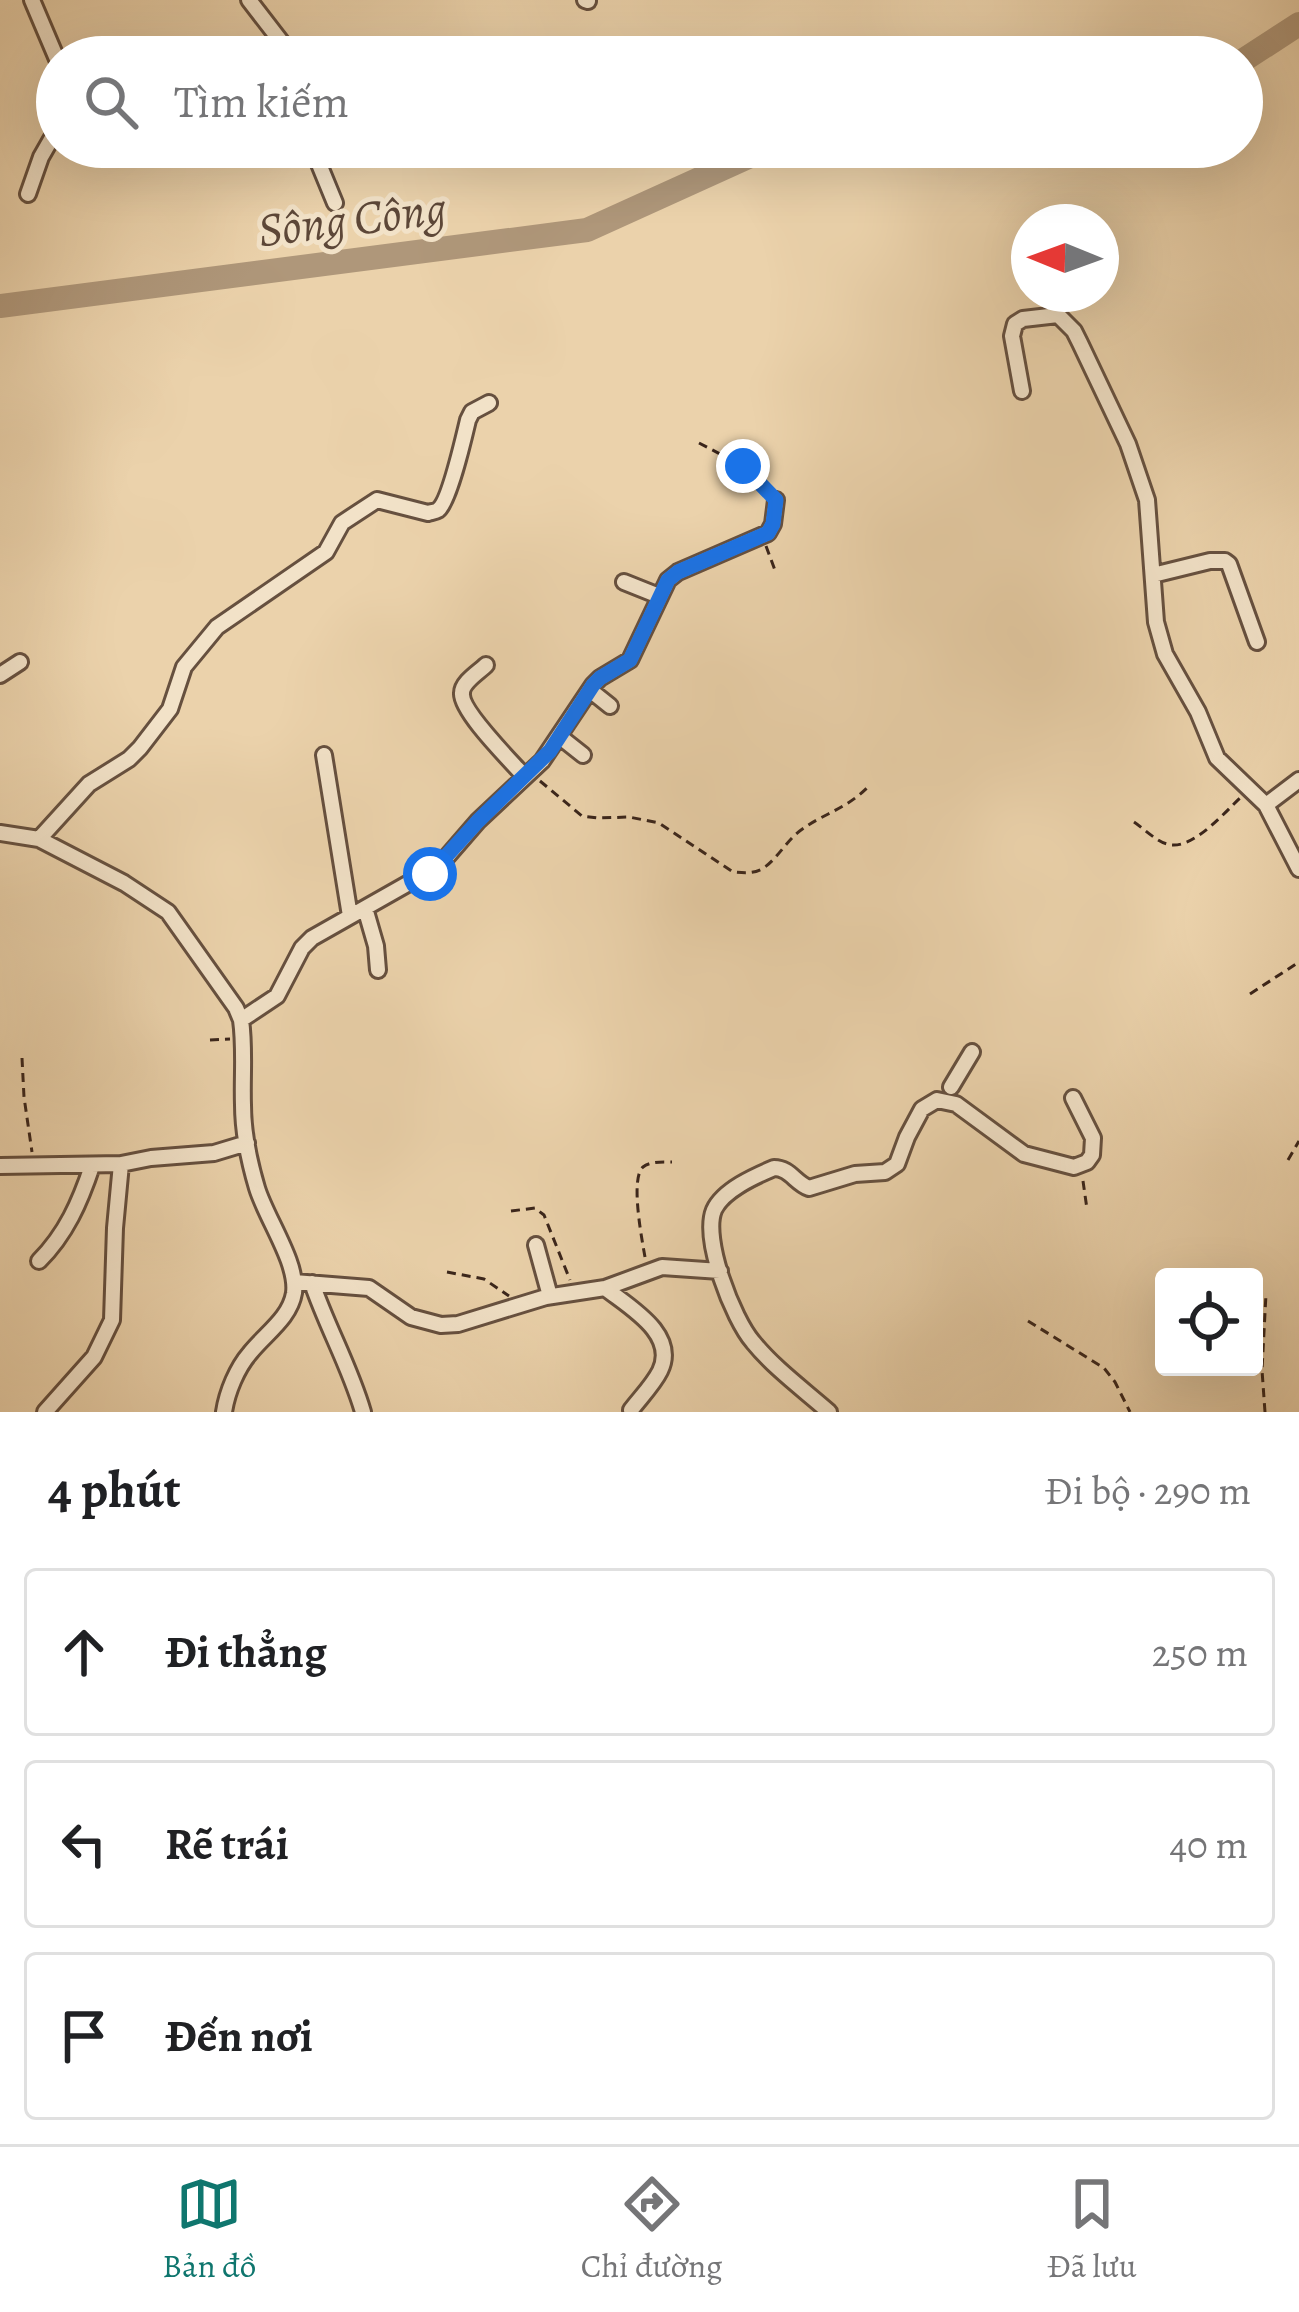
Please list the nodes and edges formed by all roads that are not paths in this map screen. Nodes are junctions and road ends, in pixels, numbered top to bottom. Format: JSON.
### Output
{"nodes":[{"id":1,"x":32,"y":0,"type":"edge"},
{"id":2,"x":249,"y":0,"type":"edge"},
{"id":3,"x":47,"y":36,"type":"edge"},
{"id":4,"x":277,"y":36,"type":"edge"},
{"id":5,"x":37,"y":168,"type":"edge"},
{"id":6,"x":321,"y":168,"type":"edge"},
{"id":7,"x":28,"y":194,"type":"dead end"},
{"id":8,"x":335,"y":203,"type":"dead end"},
{"id":9,"x":1058,"y":314,"type":"joint"},
{"id":10,"x":1022,"y":391,"type":"dead end"},
{"id":11,"x":489,"y":403,"type":"dead end"},
{"id":12,"x":776,"y":500,"type":"road end"},
{"id":13,"x":1153,"y":575,"type":"junction"},
{"id":14,"x":624,"y":582,"type":"dead end"},
{"id":15,"x":659,"y":596,"type":"junction"},
{"id":16,"x":1257,"y":642,"type":"dead end"},
{"id":17,"x":20,"y":662,"type":"dead end"},
{"id":18,"x":486,"y":664,"type":"dead end"},
{"id":19,"x":0,"y":675,"type":"edge"},
{"id":20,"x":590,"y":690,"type":"junction"},
{"id":21,"x":610,"y":706,"type":"dead end"},
{"id":22,"x":560,"y":736,"type":"junction"},
{"id":23,"x":324,"y":755,"type":"dead end"},
{"id":24,"x":583,"y":755,"type":"dead end"},
{"id":25,"x":527,"y":774,"type":"junction"},
{"id":26,"x":1299,"y":780,"type":"edge"},
{"id":27,"x":1266,"y":806,"type":"junction"},
{"id":28,"x":0,"y":833,"type":"edge"},
{"id":29,"x":39,"y":839,"type":"junction"},
{"id":30,"x":1299,"y":869,"type":"edge"},
{"id":31,"x":357,"y":912,"type":"junction"},
{"id":32,"x":377,"y":970,"type":"dead end"},
{"id":33,"x":242,"y":1020,"type":"junction"},
{"id":34,"x":972,"y":1052,"type":"dead end"},
{"id":35,"x":948,"y":1095,"type":"junction"},
{"id":36,"x":1073,"y":1099,"type":"dead end"},
{"id":37,"x":247,"y":1143,"type":"junction"},
{"id":38,"x":121,"y":1165,"type":"junction"},
{"id":39,"x":0,"y":1166,"type":"edge"},
{"id":40,"x":92,"y":1166,"type":"junction"},
{"id":41,"x":536,"y":1245,"type":"dead end"},
{"id":42,"x":39,"y":1262,"type":"dead end"},
{"id":43,"x":720,"y":1271,"type":"junction"},
{"id":44,"x":294,"y":1282,"type":"junction"},
{"id":45,"x":312,"y":1283,"type":"junction"},
{"id":46,"x":605,"y":1288,"type":"junction"},
{"id":47,"x":550,"y":1296,"type":"junction"},
{"id":48,"x":631,"y":1410,"type":"edge"},
{"id":49,"x":45,"y":1412,"type":"edge"},
{"id":50,"x":224,"y":1412,"type":"edge"},
{"id":51,"x":363,"y":1412,"type":"edge"},
{"id":52,"x":829,"y":1412,"type":"edge"}],
"edges":[{"from":1,"to":3,"type":"street"},
{"from":2,"to":4,"type":"street"},
{"from":5,"to":7,"type":"street"},
{"from":6,"to":8,"type":"street"},
{"from":9,"to":10,"type":"street"},
{"from":9,"to":13,"type":"street"},
{"from":11,"to":29,"type":"street"},
{"from":12,"to":15,"type":"street"},
{"from":13,"to":16,"type":"street"},
{"from":13,"to":27,"type":"street"},
{"from":14,"to":15,"type":"street"},
{"from":15,"to":20,"type":"street"},
{"from":17,"to":19,"type":"street"},
{"from":18,"to":25,"type":"street"},
{"from":20,"to":21,"type":"street"},
{"from":20,"to":22,"type":"street"},
{"from":22,"to":24,"type":"street"},
{"from":22,"to":25,"type":"street"},
{"from":23,"to":31,"type":"street"},
{"from":25,"to":31,"type":"street"},
{"from":26,"to":27,"type":"street"},
{"from":27,"to":30,"type":"street"},
{"from":28,"to":29,"type":"street"},
{"from":29,"to":33,"type":"street"},
{"from":31,"to":32,"type":"street"},
{"from":31,"to":33,"type":"street"},
{"from":33,"to":37,"type":"street"},
{"from":34,"to":35,"type":"street"},
{"from":35,"to":36,"type":"street"},
{"from":35,"to":43,"type":"street"},
{"from":37,"to":38,"type":"street"},
{"from":37,"to":44,"type":"street"},
{"from":38,"to":40,"type":"street"},
{"from":38,"to":49,"type":"street"},
{"from":39,"to":40,"type":"street"},
{"from":40,"to":42,"type":"street"},
{"from":41,"to":47,"type":"street"},
{"from":43,"to":46,"type":"street"},
{"from":43,"to":52,"type":"street"},
{"from":44,"to":45,"type":"street"},
{"from":44,"to":50,"type":"street"},
{"from":45,"to":47,"type":"street"},
{"from":45,"to":51,"type":"street"},
{"from":46,"to":47,"type":"street"},
{"from":46,"to":48,"type":"street"}]}
